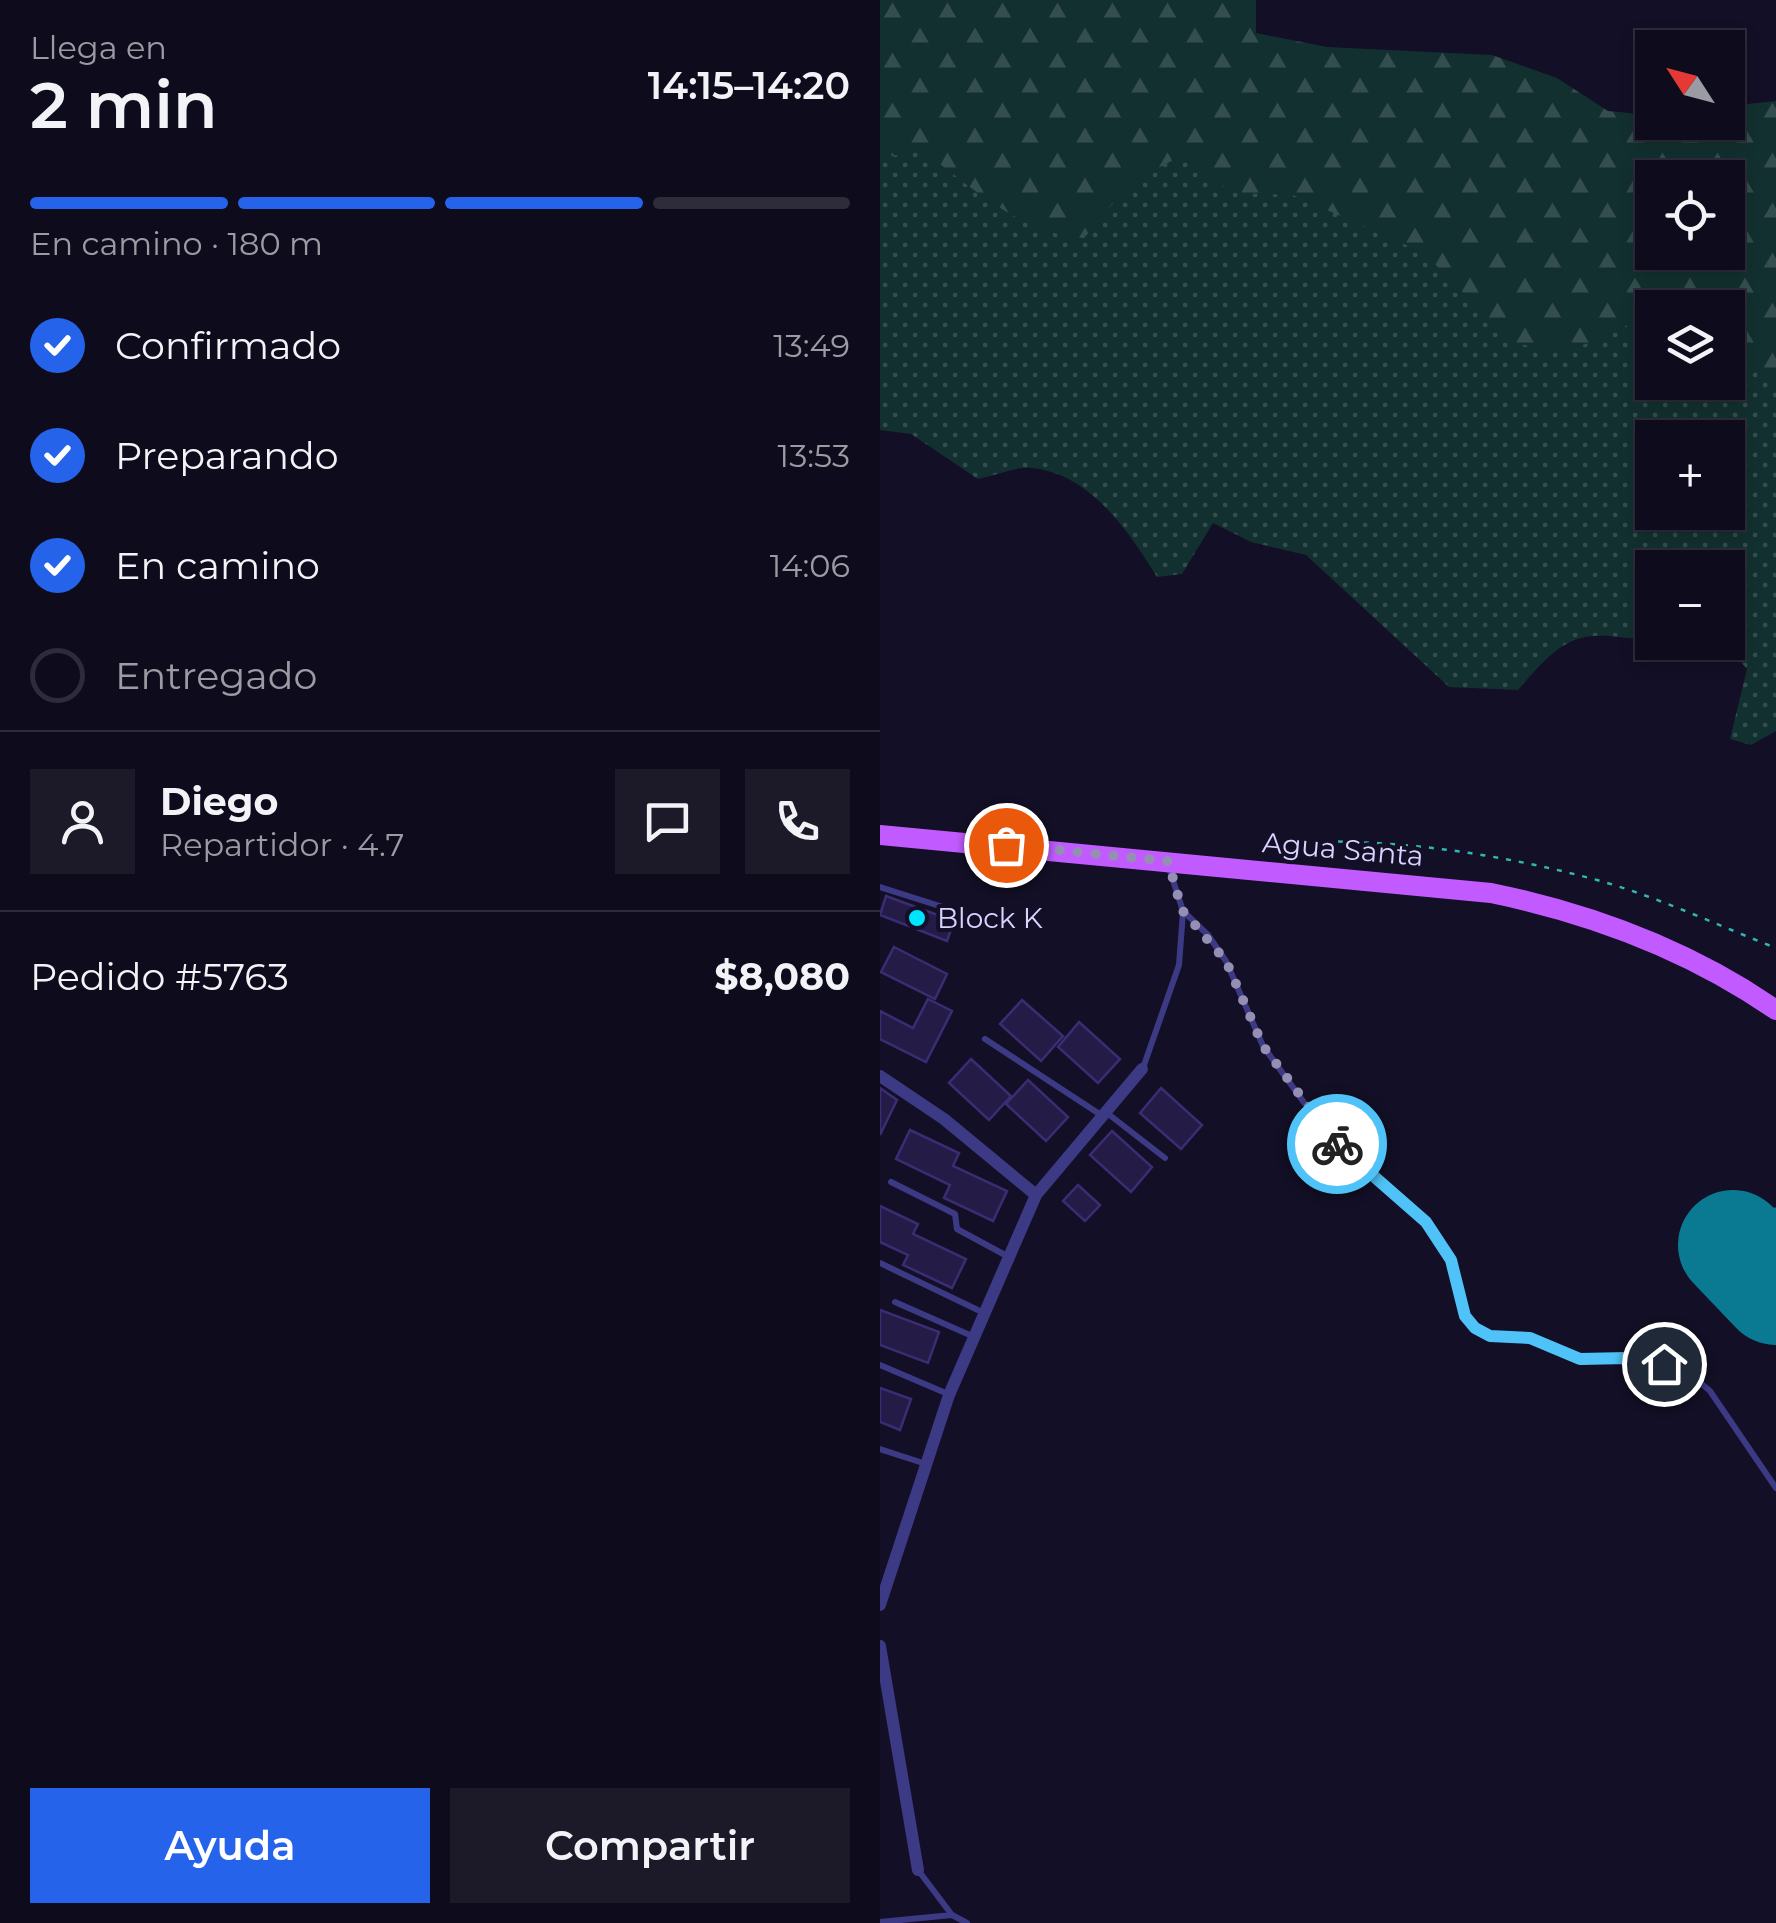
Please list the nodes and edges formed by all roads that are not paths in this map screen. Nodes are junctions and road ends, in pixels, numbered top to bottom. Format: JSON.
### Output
{"nodes":[{"id":1,"x":880,"y":836,"type":"edge"},
{"id":2,"x":1168,"y":861,"type":"junction"},
{"id":3,"x":880,"y":887,"type":"edge"},
{"id":4,"x":1182,"y":910,"type":"junction"},
{"id":5,"x":965,"y":914,"type":"dead end"},
{"id":6,"x":1776,"y":1010,"type":"edge"},
{"id":7,"x":985,"y":1039,"type":"dead end"},
{"id":8,"x":1142,"y":1069,"type":"joint"},
{"id":9,"x":880,"y":1076,"type":"edge"},
{"id":10,"x":1105,"y":1114,"type":"junction"},
{"id":11,"x":1165,"y":1158,"type":"dead end"},
{"id":12,"x":891,"y":1182,"type":"dead end"},
{"id":13,"x":1036,"y":1195,"type":"junction"},
{"id":14,"x":1007,"y":1256,"type":"junction"},
{"id":15,"x":880,"y":1264,"type":"edge"},
{"id":16,"x":895,"y":1302,"type":"dead end"},
{"id":17,"x":982,"y":1312,"type":"junction"},
{"id":18,"x":972,"y":1336,"type":"junction"},
{"id":19,"x":880,"y":1365,"type":"edge"},
{"id":20,"x":950,"y":1395,"type":"junction"},
{"id":21,"x":880,"y":1449,"type":"edge"},
{"id":22,"x":926,"y":1464,"type":"junction"},
{"id":23,"x":1776,"y":1488,"type":"edge"},
{"id":24,"x":884,"y":1579,"type":"edge"},
{"id":25,"x":880,"y":1606,"type":"edge"},
{"id":26,"x":880,"y":1646,"type":"edge"},
{"id":27,"x":918,"y":1870,"type":"joint"},
{"id":28,"x":952,"y":1915,"type":"junction"},
{"id":29,"x":880,"y":1922,"type":"edge"},
{"id":30,"x":966,"y":1923,"type":"edge"}],
"edges":[{"from":1,"to":2,"type":"main road","name":"Agua Santa"},
{"from":2,"to":4,"type":"lane"},
{"from":2,"to":6,"type":"main road","name":"Agua Santa"},
{"from":3,"to":5,"type":"lane"},
{"from":4,"to":8,"type":"lane"},
{"from":4,"to":23,"type":"lane"},
{"from":7,"to":10,"type":"lane"},
{"from":8,"to":10,"type":"street"},
{"from":9,"to":13,"type":"street"},
{"from":10,"to":11,"type":"lane"},
{"from":10,"to":13,"type":"street"},
{"from":12,"to":14,"type":"lane"},
{"from":13,"to":14,"type":"street"},
{"from":14,"to":17,"type":"street"},
{"from":15,"to":17,"type":"lane"},
{"from":16,"to":18,"type":"lane"},
{"from":17,"to":18,"type":"street"},
{"from":18,"to":20,"type":"street"},
{"from":19,"to":20,"type":"lane"},
{"from":20,"to":22,"type":"street"},
{"from":21,"to":22,"type":"lane"},
{"from":22,"to":24,"type":"street"},
{"from":24,"to":25,"type":"street"},
{"from":26,"to":27,"type":"street"},
{"from":27,"to":28,"type":"lane"},
{"from":28,"to":29,"type":"lane"},
{"from":28,"to":30,"type":"lane"}]}
